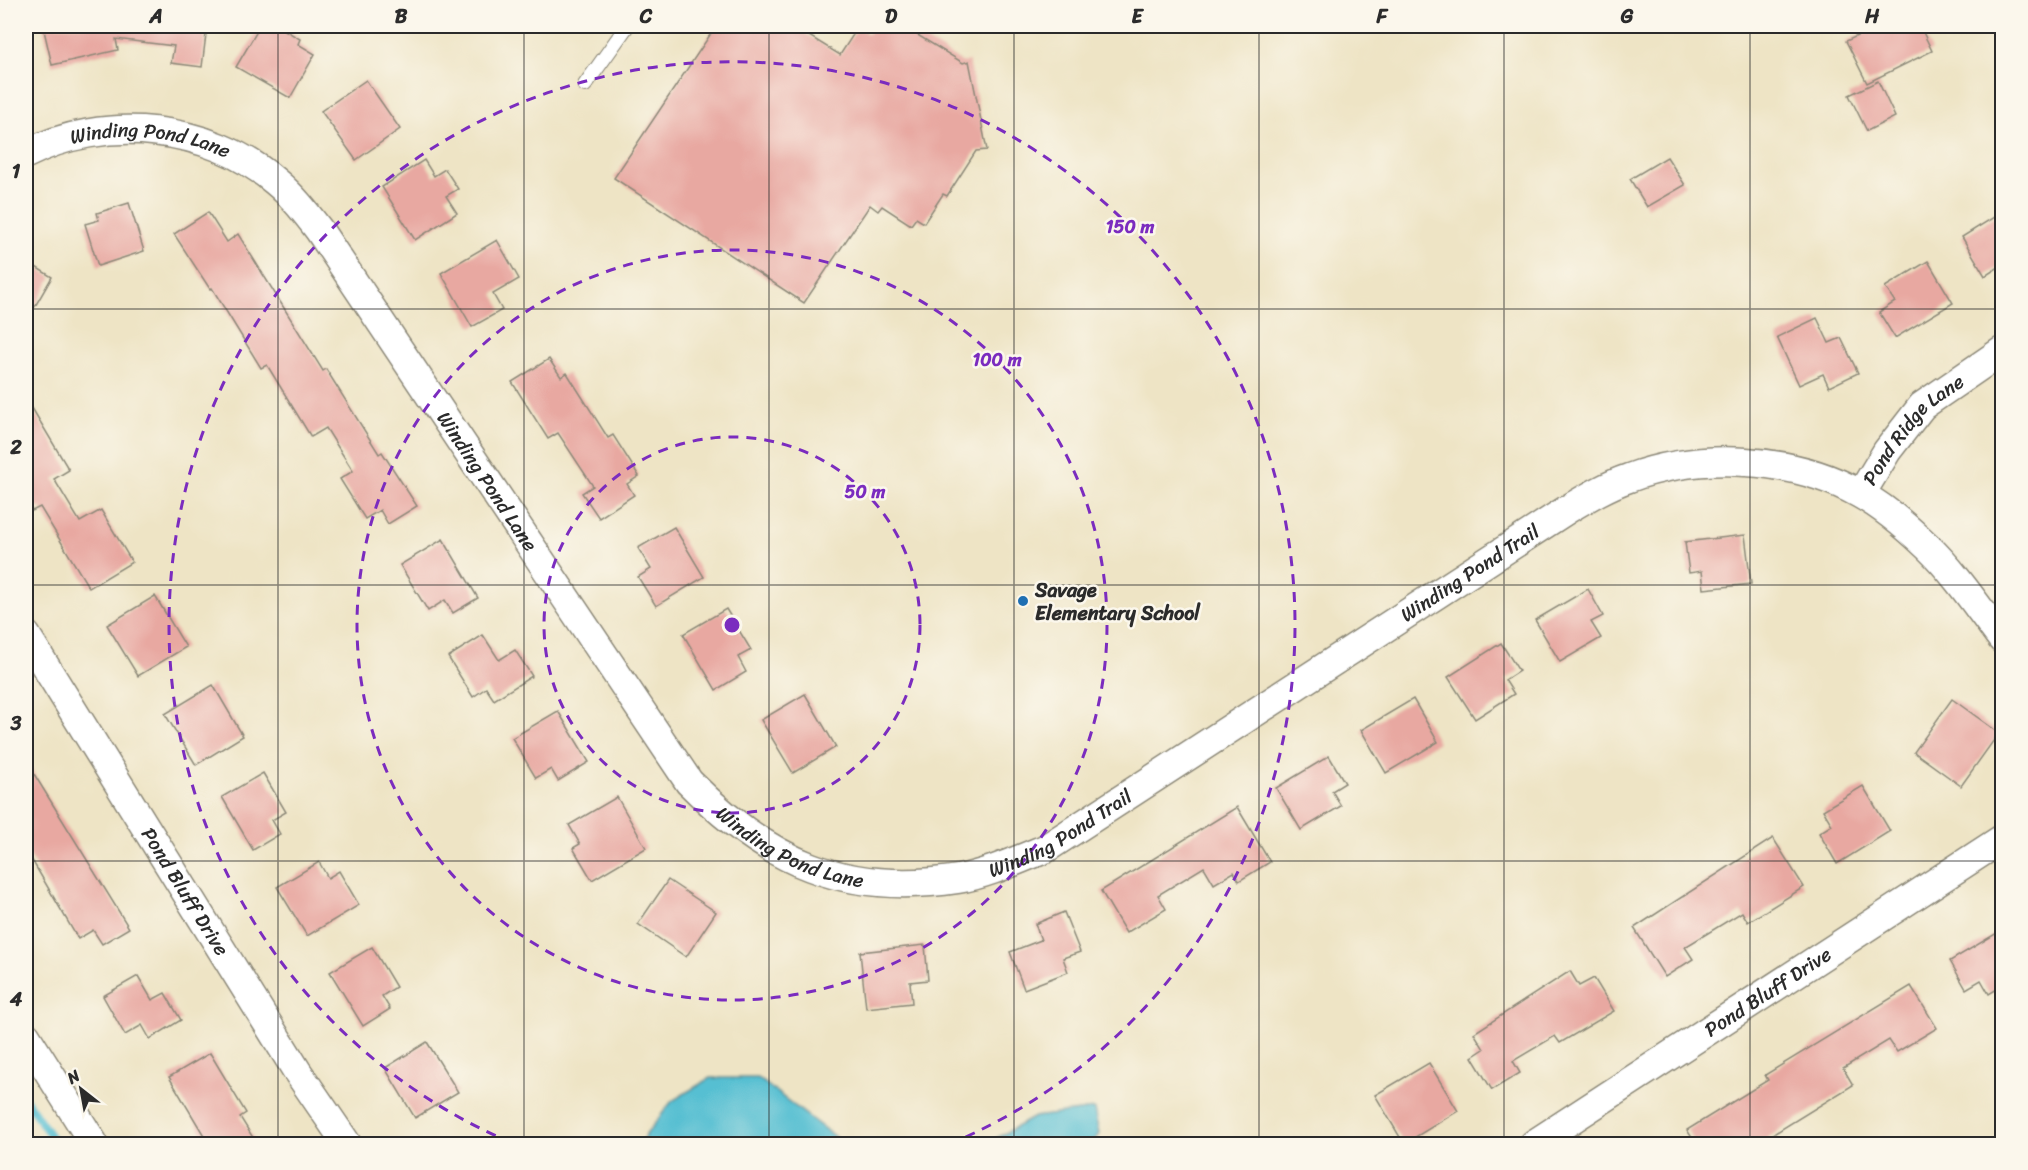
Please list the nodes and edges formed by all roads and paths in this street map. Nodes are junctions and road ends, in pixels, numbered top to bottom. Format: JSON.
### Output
{"nodes":[{"id":1,"x":627,"y":26,"type":"edge"},
{"id":2,"x":585,"y":85,"type":"dead end"},
{"id":3,"x":26,"y":154,"type":"edge"},
{"id":4,"x":2002,"y":351,"type":"edge"},
{"id":5,"x":1861,"y":494,"type":"junction"},
{"id":6,"x":26,"y":635,"type":"edge"},
{"id":7,"x":2002,"y":639,"type":"edge"},
{"id":8,"x":2002,"y":839,"type":"edge"},
{"id":9,"x":929,"y":881,"type":"joint"},
{"id":10,"x":26,"y":1036,"type":"edge"},
{"id":11,"x":94,"y":1144,"type":"edge"},
{"id":12,"x":347,"y":1144,"type":"edge"},
{"id":13,"x":1534,"y":1144,"type":"edge"}],
"edges":[{"from":1,"to":2,"type":"lane"},
{"from":3,"to":9,"type":"street","name":"Winding Pond Lane"},
{"from":4,"to":5,"type":"street","name":"Pond Ridge Lane"},
{"from":5,"to":7,"type":"street","name":"Winding Pond Trail"},
{"from":5,"to":9,"type":"street","name":"Winding Pond Trail"},
{"from":6,"to":12,"type":"street","name":"Pond Bluff Drive"},
{"from":8,"to":13,"type":"street","name":"Pond Bluff Drive"},
{"from":10,"to":11,"type":"street"}]}
